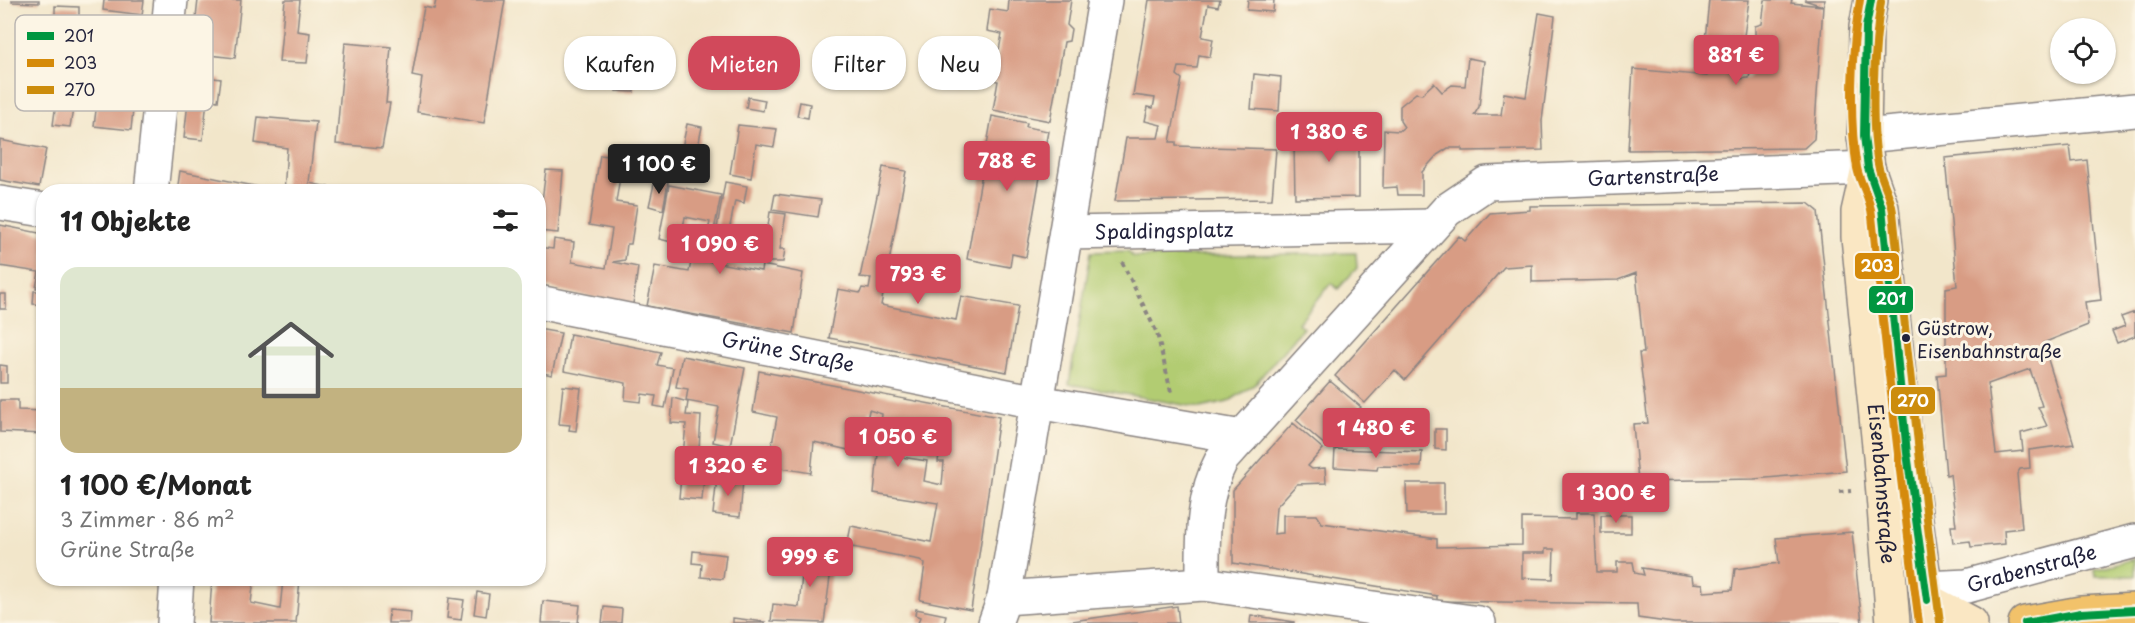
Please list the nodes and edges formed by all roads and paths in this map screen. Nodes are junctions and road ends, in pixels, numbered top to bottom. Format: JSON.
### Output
{"nodes":[{"id":1,"x":171,"y":0,"type":"edge"},
{"id":2,"x":1105,"y":0,"type":"edge"},
{"id":3,"x":1871,"y":0,"type":"edge"},
{"id":4,"x":169,"y":15,"type":"edge"},
{"id":5,"x":2135,"y":110,"type":"edge"},
{"id":6,"x":159,"y":111,"type":"edge"},
{"id":7,"x":1864,"y":136,"type":"junction"},
{"id":8,"x":1868,"y":168,"type":"junction"},
{"id":9,"x":152,"y":184,"type":"edge"},
{"id":10,"x":0,"y":202,"type":"edge"},
{"id":11,"x":36,"y":209,"type":"edge"},
{"id":12,"x":1439,"y":218,"type":"junction"},
{"id":13,"x":1107,"y":232,"type":"junction"},
{"id":14,"x":1066,"y":233,"type":"junction"},
{"id":15,"x":546,"y":304,"type":"edge"},
{"id":16,"x":1037,"y":402,"type":"junction"},
{"id":17,"x":1179,"y":427,"type":"junction"},
{"id":18,"x":1242,"y":437,"type":"junction"},
{"id":19,"x":2135,"y":541,"type":"edge"},
{"id":20,"x":1203,"y":584,"type":"junction"},
{"id":21,"x":177,"y":586,"type":"edge"},
{"id":22,"x":1927,"y":604,"type":"edge"},
{"id":23,"x":999,"y":610,"type":"edge"},
{"id":24,"x":2135,"y":610,"type":"edge"},
{"id":25,"x":174,"y":623,"type":"edge"},
{"id":26,"x":1479,"y":623,"type":"edge"},
{"id":27,"x":1893,"y":623,"type":"edge"},
{"id":28,"x":1971,"y":623,"type":"edge"},
{"id":29,"x":2025,"y":623,"type":"edge"}],
"edges":[{"from":1,"to":4,"type":"street"},
{"from":2,"to":14,"type":"street"},
{"from":3,"to":7,"type":"street","name":"Eisenbahnstraße"},
{"from":5,"to":7,"type":"street"},
{"from":6,"to":9,"type":"street"},
{"from":7,"to":8,"type":"street","name":"Eisenbahnstraße"},
{"from":8,"to":12,"type":"street","name":"Gartenstraße"},
{"from":8,"to":22,"type":"street","name":"Eisenbahnstraße"},
{"from":8,"to":27,"type":"street","name":"Eisenbahnstraße"},
{"from":10,"to":11,"type":"street"},
{"from":12,"to":13,"type":"street","name":"Spaldingsplatz"},
{"from":12,"to":18,"type":"street"},
{"from":13,"to":14,"type":"street","name":"Spaldingsplatz"},
{"from":13,"to":17,"type":"path"},
{"from":14,"to":16,"type":"street","name":"Spaldingsplatz"},
{"from":15,"to":16,"type":"street","name":"Grüne Straße"},
{"from":16,"to":17,"type":"street"},
{"from":16,"to":23,"type":"street","name":"Spaldingsplatz"},
{"from":17,"to":18,"type":"street"},
{"from":18,"to":20,"type":"street"},
{"from":19,"to":22,"type":"street","name":"Grabenstraße"},
{"from":20,"to":23,"type":"street","name":"Spaldingsplatz"},
{"from":20,"to":26,"type":"street","name":"Spaldingsplatz"},
{"from":21,"to":25,"type":"street"},
{"from":22,"to":28,"type":"street"},
{"from":24,"to":29,"type":"main road"}]}
